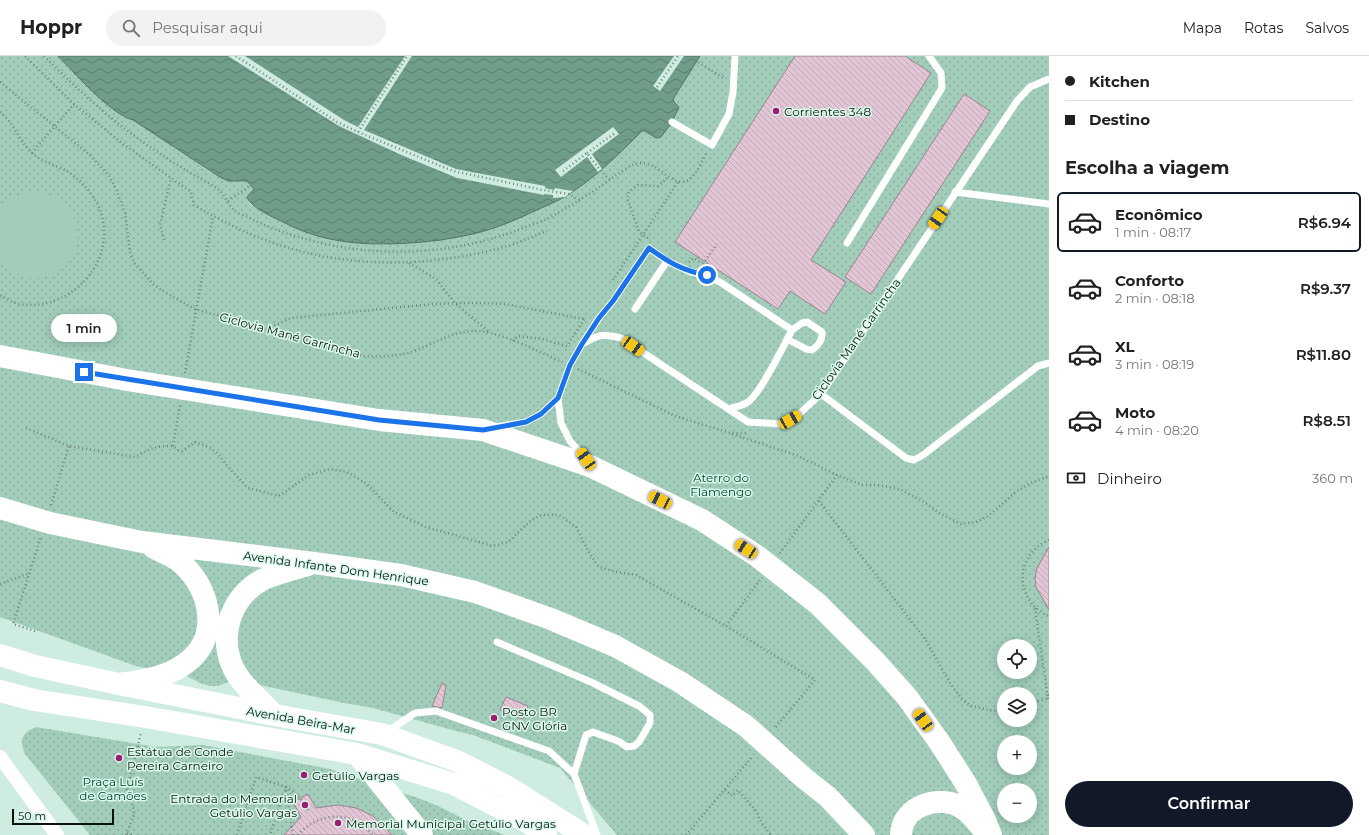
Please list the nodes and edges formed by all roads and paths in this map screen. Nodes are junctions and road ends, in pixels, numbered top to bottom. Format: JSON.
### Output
{"nodes":[{"id":1,"x":25,"y":56,"type":"edge"},
{"id":2,"x":44,"y":56,"type":"edge"},
{"id":3,"x":236,"y":56,"type":"edge"},
{"id":4,"x":407,"y":56,"type":"edge"},
{"id":5,"x":678,"y":56,"type":"edge"},
{"id":6,"x":688,"y":56,"type":"edge"},
{"id":7,"x":735,"y":56,"type":"edge"},
{"id":8,"x":929,"y":56,"type":"edge"},
{"id":9,"x":1049,"y":79,"type":"edge"},
{"id":10,"x":0,"y":82,"type":"edge"},
{"id":11,"x":733,"y":85,"type":"junction"},
{"id":12,"x":657,"y":87,"type":"dead end"},
{"id":13,"x":74,"y":104,"type":"junction"},
{"id":14,"x":0,"y":112,"type":"edge"},
{"id":15,"x":672,"y":122,"type":"dead end"},
{"id":16,"x":54,"y":126,"type":"junction"},
{"id":17,"x":358,"y":132,"type":"junction"},
{"id":18,"x":615,"y":133,"type":"dead end"},
{"id":19,"x":712,"y":144,"type":"junction"},
{"id":20,"x":32,"y":153,"type":"junction"},
{"id":21,"x":587,"y":153,"type":"junction"},
{"id":22,"x":563,"y":171,"type":"dead end"},
{"id":23,"x":670,"y":177,"type":"junction"},
{"id":24,"x":171,"y":178,"type":"junction"},
{"id":25,"x":610,"y":180,"type":"junction"},
{"id":26,"x":678,"y":182,"type":"junction"},
{"id":27,"x":250,"y":184,"type":"dead end"},
{"id":28,"x":955,"y":192,"type":"junction"},
{"id":29,"x":581,"y":200,"type":"junction"},
{"id":30,"x":228,"y":201,"type":"junction"},
{"id":31,"x":1049,"y":204,"type":"edge"},
{"id":32,"x":213,"y":216,"type":"junction"},
{"id":33,"x":547,"y":231,"type":"dead end"},
{"id":34,"x":643,"y":235,"type":"junction"},
{"id":35,"x":649,"y":239,"type":"dead end"},
{"id":36,"x":164,"y":240,"type":"dead end"},
{"id":37,"x":847,"y":243,"type":"dead end"},
{"id":38,"x":717,"y":244,"type":"dead end"},
{"id":39,"x":667,"y":261,"type":"junction"},
{"id":40,"x":408,"y":262,"type":"junction"},
{"id":41,"x":687,"y":264,"type":"dead end"},
{"id":42,"x":703,"y":264,"type":"junction"},
{"id":43,"x":709,"y":268,"type":"dead end"},
{"id":44,"x":610,"y":284,"type":"dead end"},
{"id":45,"x":0,"y":295,"type":"edge"},
{"id":46,"x":455,"y":303,"type":"junction"},
{"id":47,"x":195,"y":309,"type":"junction"},
{"id":48,"x":635,"y":309,"type":"dead end"},
{"id":49,"x":589,"y":313,"type":"dead end"},
{"id":50,"x":584,"y":319,"type":"junction"},
{"id":51,"x":266,"y":329,"type":"junction"},
{"id":52,"x":792,"y":330,"type":"junction"},
{"id":53,"x":489,"y":332,"type":"junction"},
{"id":54,"x":787,"y":339,"type":"junction"},
{"id":55,"x":513,"y":341,"type":"junction"},
{"id":56,"x":582,"y":344,"type":"junction"},
{"id":57,"x":0,"y":356,"type":"edge"},
{"id":58,"x":1049,"y":363,"type":"edge"},
{"id":59,"x":570,"y":365,"type":"junction"},
{"id":60,"x":821,"y":394,"type":"junction"},
{"id":61,"x":558,"y":398,"type":"junction"},
{"id":62,"x":728,"y":409,"type":"junction"},
{"id":63,"x":26,"y":428,"type":"dead end"},
{"id":64,"x":483,"y":430,"type":"junction"},
{"id":65,"x":730,"y":433,"type":"junction"},
{"id":66,"x":754,"y":433,"type":"dead end"},
{"id":67,"x":69,"y":446,"type":"junction"},
{"id":68,"x":64,"y":462,"type":"dead end"},
{"id":69,"x":590,"y":466,"type":"junction"},
{"id":70,"x":837,"y":475,"type":"junction"},
{"id":71,"x":1049,"y":476,"type":"edge"},
{"id":72,"x":819,"y":501,"type":"junction"},
{"id":73,"x":0,"y":508,"type":"edge"},
{"id":74,"x":814,"y":508,"type":"dead end"},
{"id":75,"x":1049,"y":540,"type":"edge"},
{"id":76,"x":142,"y":542,"type":"junction"},
{"id":77,"x":314,"y":563,"type":"junction"},
{"id":78,"x":0,"y":584,"type":"edge"},
{"id":79,"x":1034,"y":608,"type":"junction"},
{"id":80,"x":1049,"y":616,"type":"edge"},
{"id":81,"x":34,"y":631,"type":"dead end"},
{"id":82,"x":497,"y":642,"type":"dead end"},
{"id":83,"x":0,"y":655,"type":"edge"},
{"id":84,"x":119,"y":684,"type":"junction"},
{"id":85,"x":808,"y":688,"type":"dead end"},
{"id":86,"x":0,"y":691,"type":"edge"},
{"id":87,"x":1049,"y":694,"type":"edge"},
{"id":88,"x":1048,"y":698,"type":"edge"},
{"id":89,"x":1037,"y":701,"type":"edge"},
{"id":90,"x":997,"y":710,"type":"edge"},
{"id":91,"x":274,"y":715,"type":"junction"},
{"id":92,"x":145,"y":717,"type":"junction"},
{"id":93,"x":382,"y":734,"type":"junction"},
{"id":94,"x":357,"y":754,"type":"junction"},
{"id":95,"x":0,"y":757,"type":"edge"},
{"id":96,"x":574,"y":774,"type":"junction"},
{"id":97,"x":286,"y":787,"type":"junction"},
{"id":98,"x":309,"y":813,"type":"dead end"},
{"id":99,"x":126,"y":834,"type":"edge"},
{"id":100,"x":57,"y":835,"type":"edge"},
{"id":101,"x":133,"y":835,"type":"edge"},
{"id":102,"x":237,"y":835,"type":"edge"},
{"id":103,"x":270,"y":835,"type":"edge"},
{"id":104,"x":292,"y":835,"type":"edge"},
{"id":105,"x":298,"y":835,"type":"edge"},
{"id":106,"x":374,"y":835,"type":"edge"},
{"id":107,"x":422,"y":835,"type":"edge"},
{"id":108,"x":546,"y":835,"type":"edge"},
{"id":109,"x":584,"y":835,"type":"edge"},
{"id":110,"x":597,"y":835,"type":"edge"},
{"id":111,"x":686,"y":835,"type":"edge"},
{"id":112,"x":771,"y":835,"type":"edge"},
{"id":113,"x":864,"y":835,"type":"edge"},
{"id":114,"x":900,"y":835,"type":"edge"},
{"id":115,"x":990,"y":835,"type":"edge"}],
"edges":[{"from":1,"to":13,"type":"path"},
{"from":2,"to":30,"type":"path"},
{"from":3,"to":17,"type":"path"},
{"from":4,"to":17,"type":"path"},
{"from":5,"to":12,"type":"path"},
{"from":6,"to":11,"type":"path"},
{"from":7,"to":11,"type":"lane"},
{"from":8,"to":37,"type":"lane"},
{"from":9,"to":28,"type":"lane","name":"Ciclovia Mané Garrincha"},
{"from":10,"to":16,"type":"path","name":"Ciclovia Mané Garrincha"},
{"from":11,"to":19,"type":"lane"},
{"from":13,"to":16,"type":"path"},
{"from":13,"to":24,"type":"path"},
{"from":14,"to":20,"type":"path"},
{"from":15,"to":19,"type":"lane"},
{"from":16,"to":20,"type":"path"},
{"from":16,"to":47,"type":"path","name":"Ciclovia Mané Garrincha"},
{"from":17,"to":29,"type":"path"},
{"from":18,"to":21,"type":"path"},
{"from":19,"to":26,"type":"path"},
{"from":20,"to":45,"type":"path"},
{"from":21,"to":22,"type":"path"},
{"from":21,"to":25,"type":"path"},
{"from":23,"to":25,"type":"path"},
{"from":23,"to":26,"type":"path"},
{"from":23,"to":34,"type":"path"},
{"from":24,"to":32,"type":"path"},
{"from":24,"to":36,"type":"path"},
{"from":25,"to":29,"type":"path"},
{"from":26,"to":34,"type":"path"},
{"from":27,"to":30,"type":"path"},
{"from":28,"to":31,"type":"lane"},
{"from":28,"to":60,"type":"lane","name":"Ciclovia Mané Garrincha"},
{"from":29,"to":30,"type":"path"},
{"from":32,"to":40,"type":"path"},
{"from":32,"to":47,"type":"path"},
{"from":33,"to":40,"type":"path"},
{"from":34,"to":35,"type":"path"},
{"from":34,"to":44,"type":"path"},
{"from":38,"to":42,"type":"path"},
{"from":39,"to":48,"type":"lane"},
{"from":39,"to":52,"type":"lane"},
{"from":39,"to":56,"type":"lane"},
{"from":40,"to":46,"type":"path"},
{"from":41,"to":42,"type":"path"},
{"from":42,"to":43,"type":"path"},
{"from":46,"to":50,"type":"path"},
{"from":46,"to":51,"type":"path"},
{"from":46,"to":53,"type":"path"},
{"from":47,"to":51,"type":"path","name":"Ciclovia Mané Garrincha"},
{"from":49,"to":50,"type":"path"},
{"from":50,"to":55,"type":"path"},
{"from":51,"to":53,"type":"path","name":"Ciclovia Mané Garrincha"},
{"from":52,"to":54,"type":"lane"},
{"from":52,"to":54,"type":"lane"},
{"from":53,"to":55,"type":"path","name":"Ciclovia Mané Garrincha"},
{"from":54,"to":62,"type":"lane"},
{"from":55,"to":59,"type":"path","name":"Ciclovia Mané Garrincha"},
{"from":56,"to":59,"type":"lane"},
{"from":56,"to":62,"type":"lane"},
{"from":57,"to":64,"type":"main road"},
{"from":58,"to":60,"type":"lane"},
{"from":59,"to":61,"type":"lane"},
{"from":59,"to":65,"type":"path","name":"Ciclovia Mané Garrincha"},
{"from":60,"to":62,"type":"lane","name":"Ciclovia Mané Garrincha"},
{"from":61,"to":64,"type":"lane"},
{"from":61,"to":69,"type":"lane"},
{"from":63,"to":67,"type":"path"},
{"from":64,"to":69,"type":"main road"},
{"from":65,"to":66,"type":"path","name":"Ciclovia Mané Garrincha"},
{"from":65,"to":70,"type":"path"},
{"from":67,"to":68,"type":"path"},
{"from":67,"to":85,"type":"path"},
{"from":69,"to":115,"type":"main road"},
{"from":70,"to":71,"type":"path"},
{"from":70,"to":72,"type":"path"},
{"from":72,"to":74,"type":"path"},
{"from":72,"to":90,"type":"path"},
{"from":73,"to":76,"type":"main road","name":"Avenida Infante Dom Henrique"},
{"from":75,"to":79,"type":"path"},
{"from":76,"to":77,"type":"main road","name":"Avenida Infante Dom Henrique"},
{"from":76,"to":84,"type":"main road"},
{"from":77,"to":91,"type":"main road"},
{"from":77,"to":113,"type":"main road","name":"Avenida Infante Dom Henrique"},
{"from":78,"to":81,"type":"path"},
{"from":79,"to":80,"type":"path"},
{"from":79,"to":88,"type":"path"},
{"from":82,"to":96,"type":"lane"},
{"from":83,"to":84,"type":"main road","name":"Avenida Beira-Mar"},
{"from":84,"to":91,"type":"main road","name":"Avenida Beira-Mar"},
{"from":86,"to":92,"type":"main road","name":"Avenida Beira-Mar"},
{"from":87,"to":88,"type":"path"},
{"from":88,"to":89,"type":"path"},
{"from":91,"to":93,"type":"main road","name":"Avenida Beira-Mar"},
{"from":92,"to":94,"type":"main road","name":"Avenida Beira-Mar"},
{"from":92,"to":99,"type":"path"},
{"from":93,"to":96,"type":"lane"},
{"from":93,"to":109,"type":"main road","name":"Avenida Beira-Mar"},
{"from":94,"to":107,"type":"main road"},
{"from":94,"to":108,"type":"main road","name":"Avenida Beira-Mar"},
{"from":95,"to":100,"type":"street"},
{"from":96,"to":110,"type":"lane"},
{"from":97,"to":98,"type":"path"},
{"from":97,"to":102,"type":"path"},
{"from":97,"to":103,"type":"path"},
{"from":97,"to":104,"type":"path"},
{"from":99,"to":101,"type":"path"},
{"from":105,"to":106,"type":"path"},
{"from":111,"to":112,"type":"path"},
{"from":114,"to":115,"type":"main road"}]}
